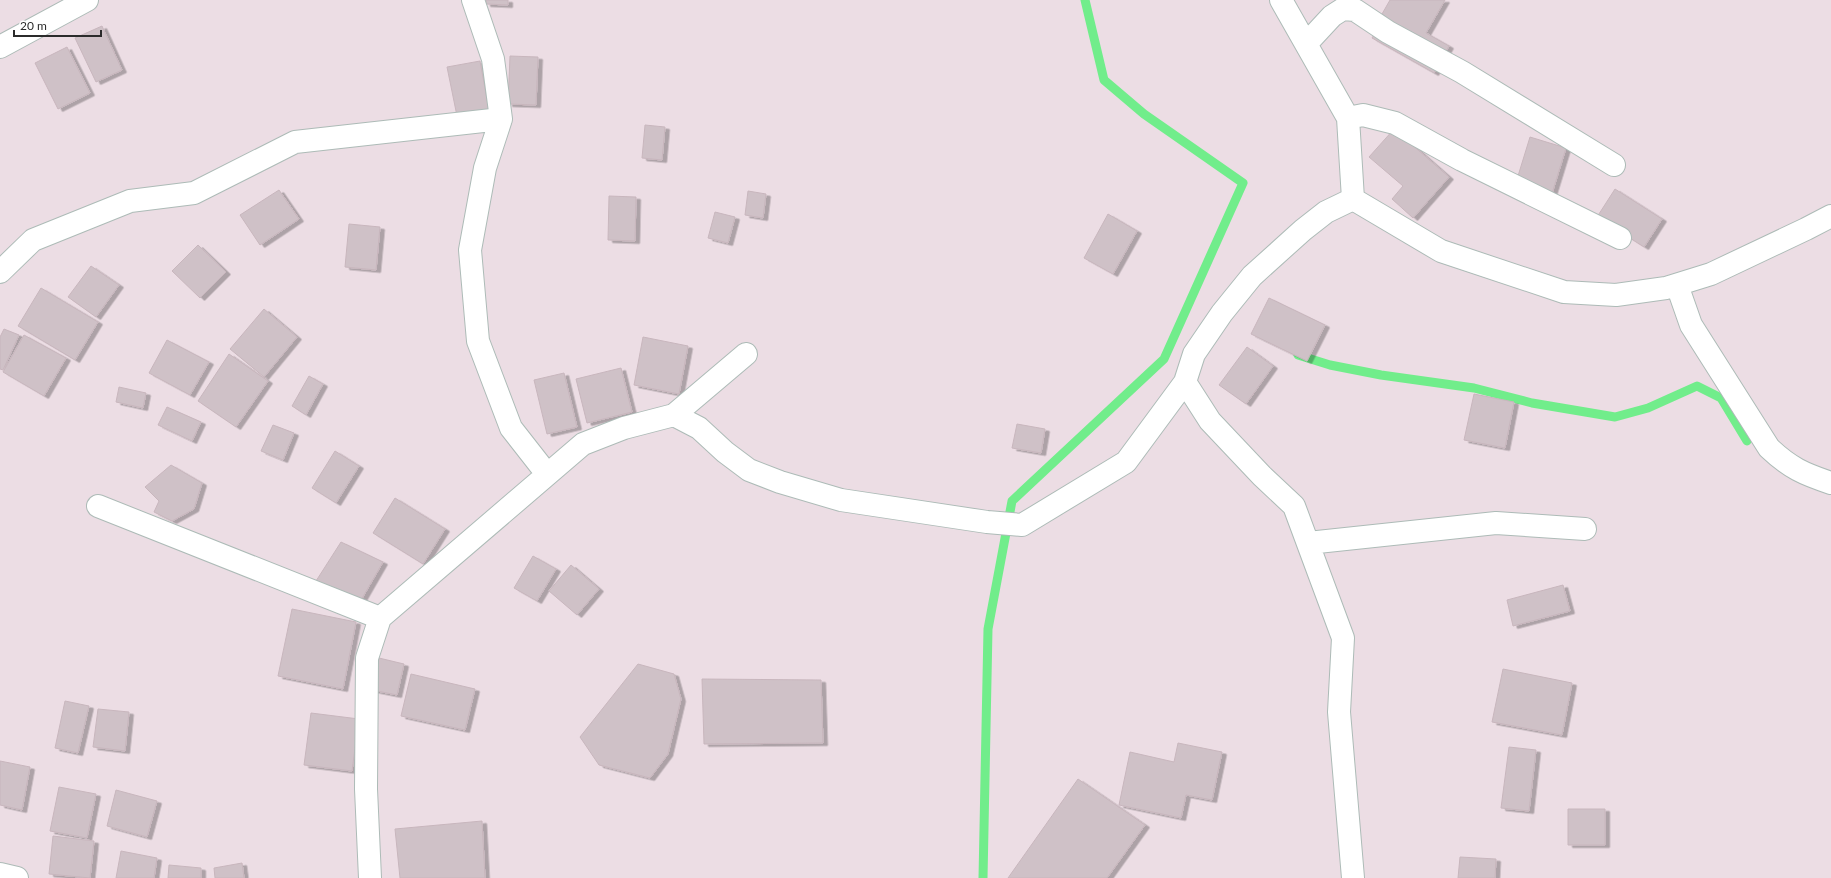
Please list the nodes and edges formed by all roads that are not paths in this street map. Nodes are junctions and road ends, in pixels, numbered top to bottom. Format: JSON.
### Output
{"nodes":[{"id":1,"x":87,"y":0,"type":"edge"},
{"id":2,"x":473,"y":0,"type":"edge"},
{"id":3,"x":1281,"y":0,"type":"edge"},
{"id":4,"x":1347,"y":0,"type":"edge"},
{"id":5,"x":1332,"y":16,"type":"junction"},
{"id":6,"x":1306,"y":44,"type":"junction"},
{"id":7,"x":0,"y":47,"type":"edge"},
{"id":8,"x":1348,"y":118,"type":"junction"},
{"id":9,"x":501,"y":119,"type":"junction"},
{"id":10,"x":1614,"y":165,"type":"dead end"},
{"id":11,"x":1353,"y":199,"type":"junction"},
{"id":12,"x":1831,"y":216,"type":"edge"},
{"id":13,"x":1620,"y":238,"type":"dead end"},
{"id":14,"x":0,"y":272,"type":"edge"},
{"id":15,"x":1677,"y":285,"type":"junction"},
{"id":16,"x":746,"y":354,"type":"dead end"},
{"id":17,"x":1185,"y":382,"type":"junction"},
{"id":18,"x":674,"y":415,"type":"junction"},
{"id":19,"x":547,"y":474,"type":"junction"},
{"id":20,"x":1831,"y":483,"type":"edge"},
{"id":21,"x":98,"y":506,"type":"dead end"},
{"id":22,"x":1585,"y":529,"type":"dead end"},
{"id":23,"x":1308,"y":543,"type":"junction"},
{"id":24,"x":380,"y":618,"type":"junction"},
{"id":25,"x":0,"y":874,"type":"edge"},
{"id":26,"x":17,"y":878,"type":"edge"},
{"id":27,"x":370,"y":878,"type":"edge"},
{"id":28,"x":1353,"y":878,"type":"edge"}],
"edges":[{"from":1,"to":7,"type":"street"},
{"from":2,"to":9,"type":"street"},
{"from":3,"to":6,"type":"street"},
{"from":4,"to":5,"type":"street"},
{"from":5,"to":6,"type":"street"},
{"from":5,"to":10,"type":"street"},
{"from":6,"to":8,"type":"street"},
{"from":8,"to":11,"type":"street"},
{"from":8,"to":13,"type":"street"},
{"from":9,"to":14,"type":"street"},
{"from":9,"to":19,"type":"street"},
{"from":11,"to":15,"type":"street"},
{"from":11,"to":17,"type":"street"},
{"from":12,"to":15,"type":"street"},
{"from":15,"to":20,"type":"street"},
{"from":16,"to":18,"type":"street"},
{"from":17,"to":18,"type":"street"},
{"from":17,"to":23,"type":"street"},
{"from":18,"to":19,"type":"street"},
{"from":19,"to":24,"type":"street"},
{"from":21,"to":24,"type":"street"},
{"from":22,"to":23,"type":"street"},
{"from":23,"to":28,"type":"street"},
{"from":24,"to":27,"type":"street"},
{"from":25,"to":26,"type":"street"}]}
